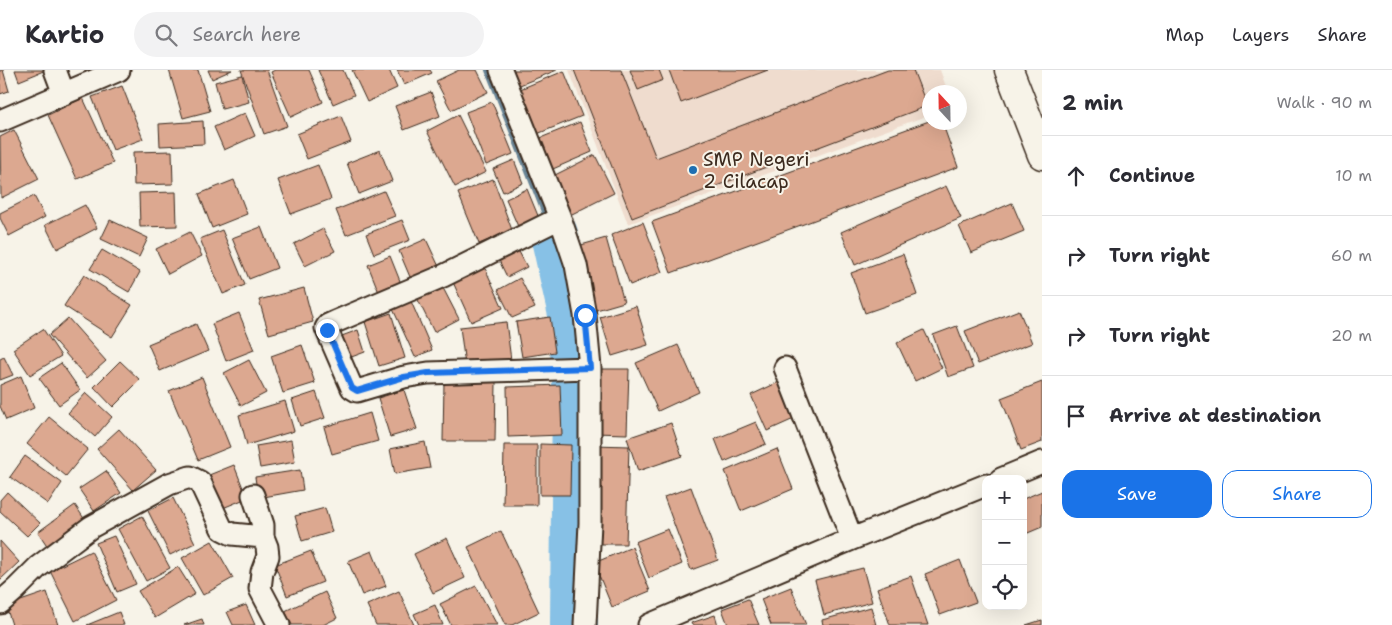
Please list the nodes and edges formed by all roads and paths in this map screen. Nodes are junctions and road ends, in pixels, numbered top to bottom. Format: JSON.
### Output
{"nodes":[{"id":1,"x":55,"y":70,"type":"edge"},
{"id":2,"x":119,"y":70,"type":"edge"},
{"id":3,"x":501,"y":70,"type":"edge"},
{"id":4,"x":1009,"y":70,"type":"edge"},
{"id":5,"x":64,"y":94,"type":"junction"},
{"id":6,"x":0,"y":121,"type":"edge"},
{"id":7,"x":1042,"y":155,"type":"edge"},
{"id":8,"x":560,"y":218,"type":"junction"},
{"id":9,"x":590,"y":368,"type":"junction"},
{"id":10,"x":785,"y":368,"type":"dead end"},
{"id":11,"x":1042,"y":462,"type":"edge"},
{"id":12,"x":1011,"y":475,"type":"edge"},
{"id":13,"x":982,"y":487,"type":"edge"},
{"id":14,"x":252,"y":495,"type":"dead end"},
{"id":15,"x":263,"y":536,"type":"junction"},
{"id":16,"x":852,"y":539,"type":"junction"},
{"id":17,"x":0,"y":603,"type":"edge"},
{"id":18,"x":279,"y":625,"type":"edge"},
{"id":19,"x":584,"y":625,"type":"edge"},
{"id":20,"x":649,"y":625,"type":"edge"}],
"edges":[{"from":1,"to":5,"type":"street"},
{"from":2,"to":5,"type":"street"},
{"from":3,"to":8,"type":"street"},
{"from":4,"to":7,"type":"highway"},
{"from":5,"to":6,"type":"street"},
{"from":8,"to":9,"type":"street"},
{"from":8,"to":9,"type":"street"},
{"from":9,"to":19,"type":"street"},
{"from":10,"to":16,"type":"street"},
{"from":11,"to":12,"type":"street"},
{"from":13,"to":16,"type":"street"},
{"from":14,"to":15,"type":"street"},
{"from":15,"to":17,"type":"street"},
{"from":15,"to":18,"type":"street"},
{"from":16,"to":20,"type":"street"}]}
